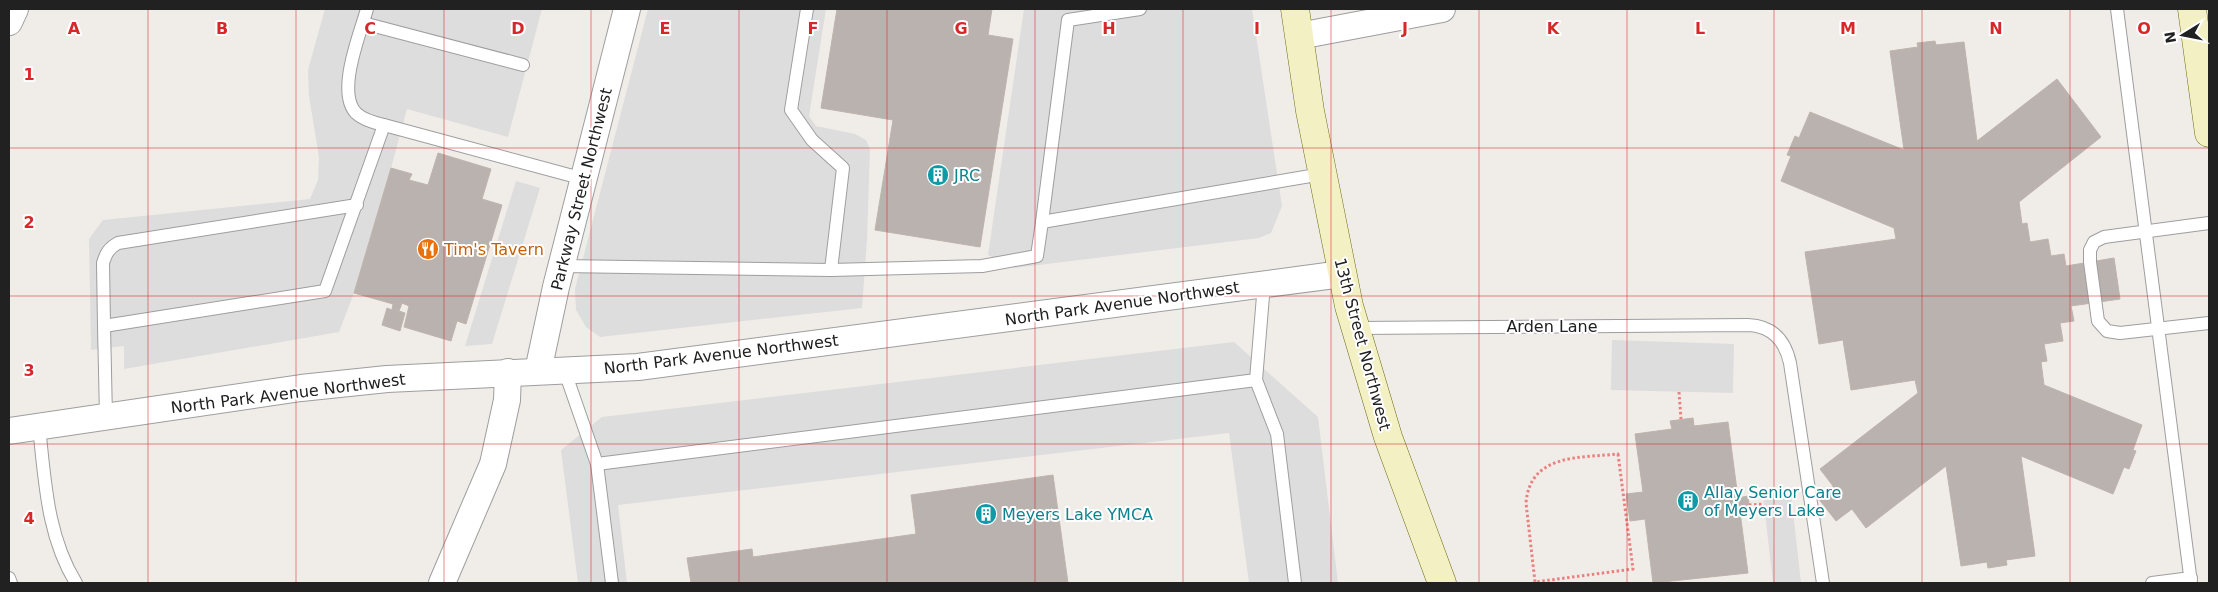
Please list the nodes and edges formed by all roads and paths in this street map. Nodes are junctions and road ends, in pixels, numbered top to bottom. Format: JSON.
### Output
{"nodes":[{"id":1,"x":15,"y":9,"type":"edge"},
{"id":2,"x":367,"y":9,"type":"edge"},
{"id":3,"x":627,"y":9,"type":"edge"},
{"id":4,"x":807,"y":9,"type":"edge"},
{"id":5,"x":1140,"y":9,"type":"edge"},
{"id":6,"x":1295,"y":9,"type":"edge"},
{"id":7,"x":1442,"y":9,"type":"edge"},
{"id":8,"x":2117,"y":9,"type":"edge"},
{"id":9,"x":9,"y":22,"type":"edge"},
{"id":10,"x":2198,"y":22,"type":"edge"},
{"id":11,"x":363,"y":23,"type":"junction"},
{"id":12,"x":1299,"y":36,"type":"junction"},
{"id":13,"x":523,"y":65,"type":"dead end"},
{"id":14,"x":384,"y":125,"type":"junction"},
{"id":15,"x":2209,"y":133,"type":"edge"},
{"id":16,"x":1322,"y":174,"type":"junction"},
{"id":17,"x":584,"y":179,"type":"junction"},
{"id":18,"x":357,"y":205,"type":"junction"},
{"id":19,"x":1042,"y":222,"type":"junction"},
{"id":20,"x":2209,"y":223,"type":"edge"},
{"id":21,"x":2145,"y":232,"type":"junction"},
{"id":22,"x":561,"y":266,"type":"junction"},
{"id":23,"x":831,"y":270,"type":"junction"},
{"id":24,"x":1342,"y":274,"type":"junction"},
{"id":25,"x":1264,"y":284,"type":"junction"},
{"id":26,"x":2209,"y":323,"type":"edge"},
{"id":27,"x":104,"y":326,"type":"junction"},
{"id":28,"x":1356,"y":328,"type":"junction"},
{"id":29,"x":2158,"y":330,"type":"junction"},
{"id":30,"x":538,"y":370,"type":"junction"},
{"id":31,"x":564,"y":370,"type":"junction"},
{"id":32,"x":508,"y":372,"type":"junction"},
{"id":33,"x":1256,"y":380,"type":"junction"},
{"id":34,"x":1679,"y":392,"type":"dead end"},
{"id":35,"x":106,"y":417,"type":"junction"},
{"id":36,"x":1682,"y":419,"type":"dead end"},
{"id":37,"x":39,"y":427,"type":"junction"},
{"id":38,"x":9,"y":431,"type":"edge"},
{"id":39,"x":1618,"y":454,"type":"joint"},
{"id":40,"x":597,"y":464,"type":"junction"},
{"id":41,"x":1764,"y":504,"type":"dead end"},
{"id":42,"x":1750,"y":505,"type":"dead end"},
{"id":43,"x":9,"y":578,"type":"edge"},
{"id":44,"x":2191,"y":581,"type":"edge"},
{"id":45,"x":11,"y":583,"type":"edge"},
{"id":46,"x":76,"y":583,"type":"edge"},
{"id":47,"x":442,"y":583,"type":"edge"},
{"id":48,"x":612,"y":583,"type":"edge"},
{"id":49,"x":1295,"y":583,"type":"edge"},
{"id":50,"x":1442,"y":583,"type":"edge"},
{"id":51,"x":1823,"y":583,"type":"edge"},
{"id":52,"x":2152,"y":583,"type":"edge"}],
"edges":[{"from":1,"to":9,"type":"street"},
{"from":2,"to":11,"type":"lane"},
{"from":3,"to":17,"type":"street","name":"Parkway Street Northwest"},
{"from":4,"to":23,"type":"lane"},
{"from":5,"to":19,"type":"lane"},
{"from":6,"to":12,"type":"main road","name":"13th Street Northwest"},
{"from":7,"to":12,"type":"street"},
{"from":8,"to":21,"type":"lane"},
{"from":10,"to":15,"type":"main road"},
{"from":11,"to":13,"type":"lane"},
{"from":11,"to":14,"type":"lane"},
{"from":12,"to":16,"type":"main road","name":"13th Street Northwest"},
{"from":14,"to":17,"type":"lane"},
{"from":14,"to":18,"type":"lane"},
{"from":16,"to":19,"type":"lane"},
{"from":16,"to":24,"type":"main road","name":"13th Street Northwest"},
{"from":17,"to":22,"type":"street","name":"Parkway Street Northwest"},
{"from":18,"to":27,"type":"lane"},
{"from":18,"to":27,"type":"lane"},
{"from":19,"to":23,"type":"lane"},
{"from":20,"to":21,"type":"lane"},
{"from":21,"to":29,"type":"lane"},
{"from":21,"to":29,"type":"lane"},
{"from":22,"to":23,"type":"lane"},
{"from":22,"to":30,"type":"street","name":"Parkway Street Northwest"},
{"from":24,"to":25,"type":"street","name":"North Park Avenue Northwest"},
{"from":24,"to":28,"type":"main road","name":"13th Street Northwest"},
{"from":25,"to":31,"type":"street","name":"North Park Avenue Northwest"},
{"from":25,"to":33,"type":"lane"},
{"from":26,"to":29,"type":"lane"},
{"from":27,"to":35,"type":"lane"},
{"from":28,"to":50,"type":"main road","name":"13th Street Northwest"},
{"from":28,"to":51,"type":"lane","name":"Arden Lane"},
{"from":29,"to":44,"type":"lane"},
{"from":30,"to":31,"type":"street","name":"North Park Avenue Northwest"},
{"from":30,"to":32,"type":"street","name":"North Park Avenue Northwest"},
{"from":31,"to":40,"type":"lane"},
{"from":32,"to":35,"type":"street","name":"North Park Avenue Northwest"},
{"from":32,"to":47,"type":"street"},
{"from":33,"to":40,"type":"lane"},
{"from":33,"to":49,"type":"lane"},
{"from":34,"to":36,"type":"path"},
{"from":35,"to":37,"type":"street","name":"North Park Avenue Northwest"},
{"from":37,"to":38,"type":"street","name":"North Park Avenue Northwest"},
{"from":37,"to":46,"type":"lane"},
{"from":39,"to":39,"type":"path"},
{"from":40,"to":48,"type":"lane"},
{"from":41,"to":42,"type":"path"},
{"from":43,"to":45,"type":"lane"},
{"from":44,"to":52,"type":"lane"}]}
